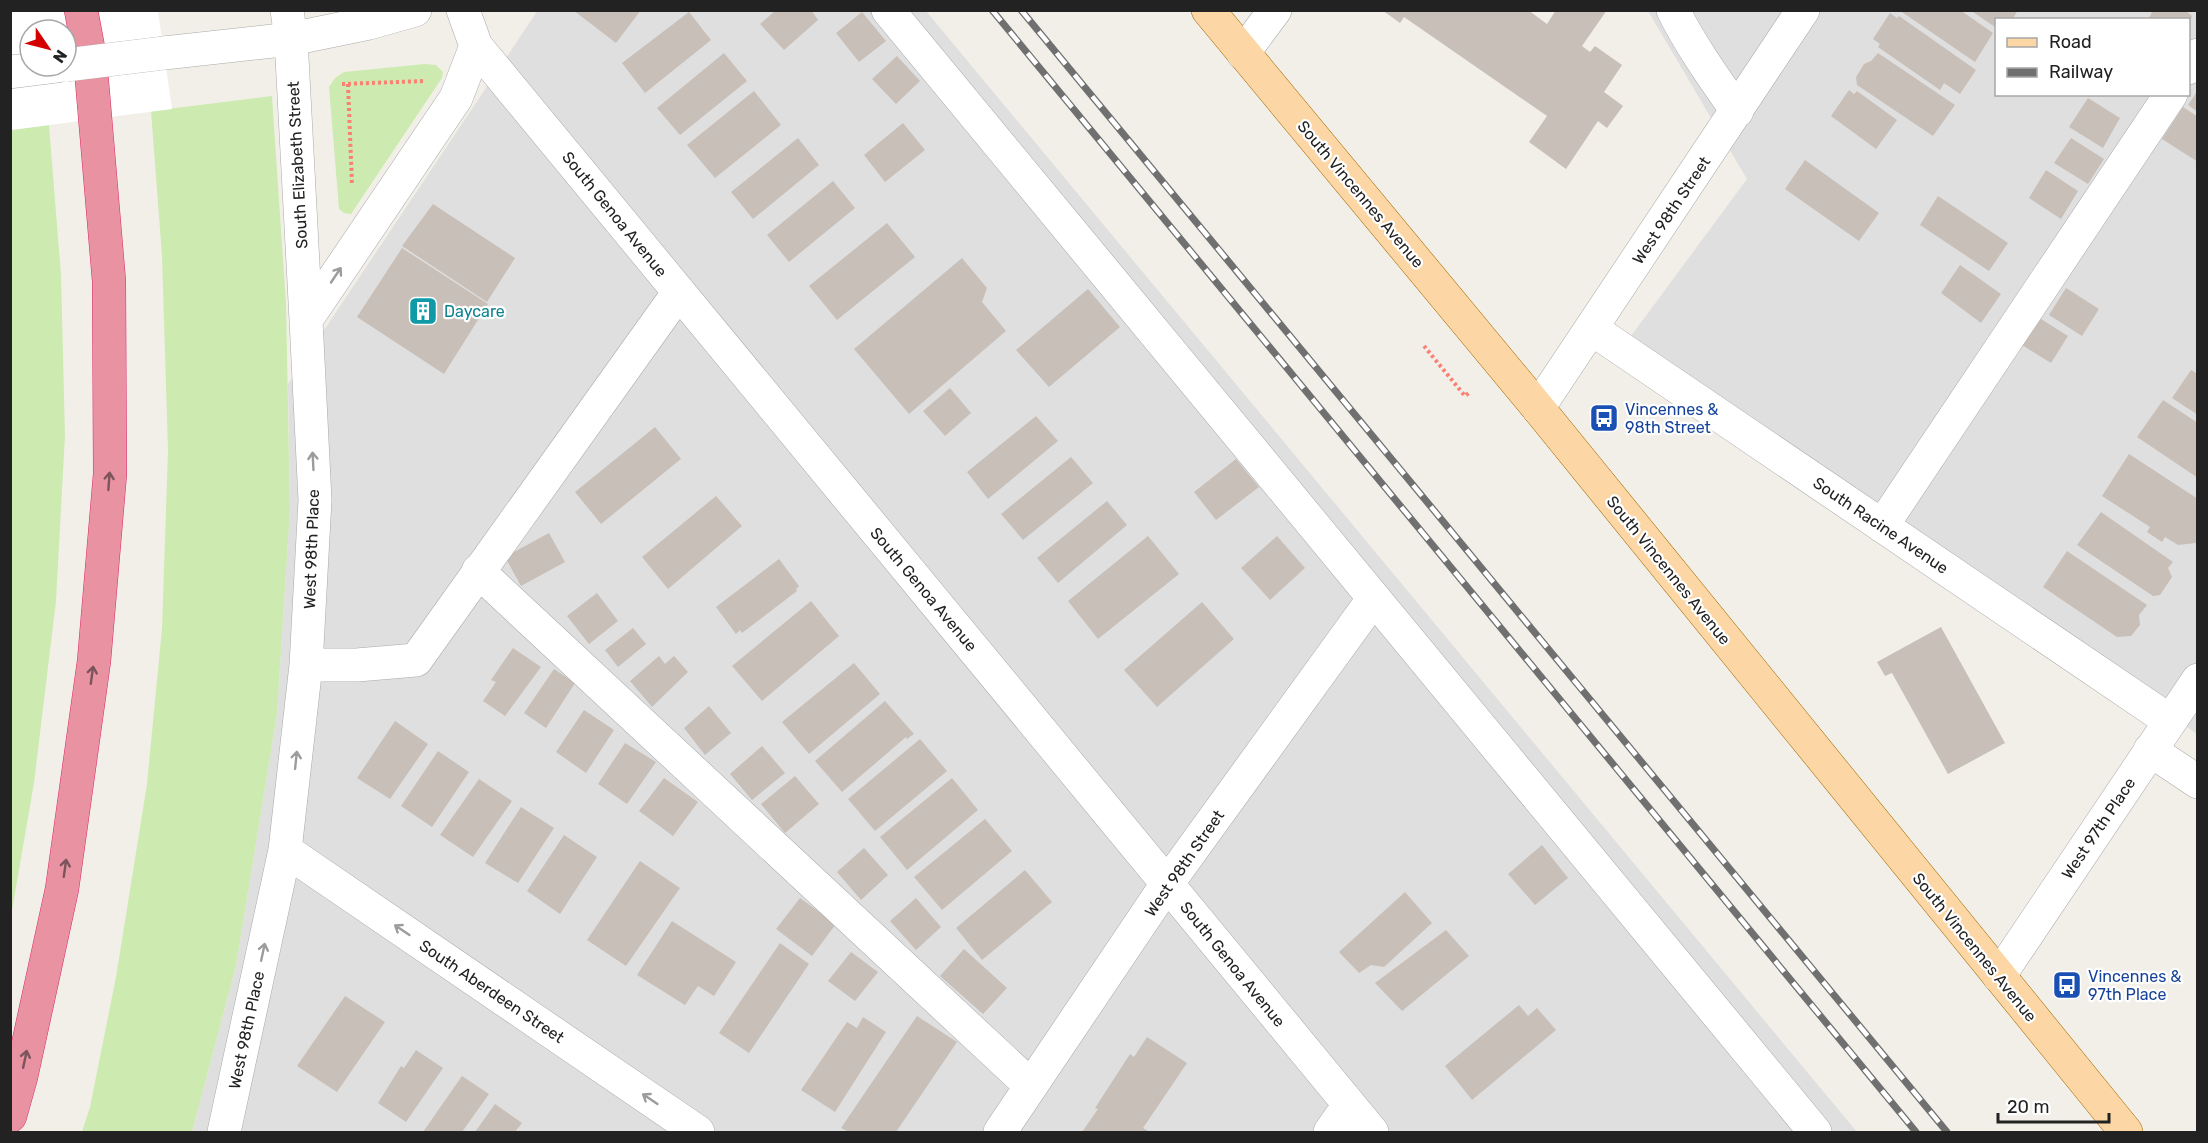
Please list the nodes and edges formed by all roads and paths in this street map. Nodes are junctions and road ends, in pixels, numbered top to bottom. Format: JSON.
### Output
{"nodes":[{"id":1,"x":81,"y":10,"type":"edge"},
{"id":2,"x":415,"y":10,"type":"edge"},
{"id":3,"x":463,"y":10,"type":"edge"},
{"id":4,"x":888,"y":10,"type":"edge"},
{"id":5,"x":1208,"y":10,"type":"edge"},
{"id":6,"x":1275,"y":10,"type":"edge"},
{"id":7,"x":1673,"y":10,"type":"edge"},
{"id":8,"x":1803,"y":10,"type":"edge"},
{"id":9,"x":289,"y":25,"type":"edge"},
{"id":10,"x":476,"y":46,"type":"junction"},
{"id":11,"x":1244,"y":53,"type":"junction"},
{"id":12,"x":78,"y":64,"type":"edge"},
{"id":13,"x":425,"y":81,"type":"dead end"},
{"id":14,"x":342,"y":84,"type":"dead end"},
{"id":15,"x":348,"y":84,"type":"junction"},
{"id":16,"x":2170,"y":96,"type":"edge"},
{"id":17,"x":1737,"y":111,"type":"junction"},
{"id":18,"x":352,"y":187,"type":"dead end"},
{"id":19,"x":679,"y":292,"type":"junction"},
{"id":20,"x":306,"y":320,"type":"junction"},
{"id":21,"x":1592,"y":329,"type":"junction"},
{"id":22,"x":1424,"y":346,"type":"dead end"},
{"id":23,"x":1470,"y":392,"type":"dead end"},
{"id":24,"x":1538,"y":408,"type":"junction"},
{"id":25,"x":1882,"y":526,"type":"junction"},
{"id":26,"x":478,"y":571,"type":"junction"},
{"id":27,"x":1374,"y":598,"type":"junction"},
{"id":28,"x":306,"y":665,"type":"junction"},
{"id":29,"x":2198,"y":680,"type":"edge"},
{"id":30,"x":2170,"y":720,"type":"junction"},
{"id":31,"x":2150,"y":750,"type":"junction"},
{"id":32,"x":2198,"y":782,"type":"edge"},
{"id":33,"x":285,"y":850,"type":"junction"},
{"id":34,"x":1167,"y":884,"type":"junction"},
{"id":35,"x":1999,"y":976,"type":"junction"},
{"id":36,"x":1031,"y":1086,"type":"junction"},
{"id":37,"x":1349,"y":1105,"type":"junction"},
{"id":38,"x":10,"y":1116,"type":"edge"},
{"id":39,"x":224,"y":1132,"type":"edge"},
{"id":40,"x":698,"y":1132,"type":"edge"},
{"id":41,"x":1000,"y":1132,"type":"edge"},
{"id":42,"x":1330,"y":1132,"type":"edge"},
{"id":43,"x":1372,"y":1132,"type":"edge"},
{"id":44,"x":1815,"y":1132,"type":"edge"},
{"id":45,"x":2126,"y":1132,"type":"edge"}],
"edges":[{"from":38,"to":1,"type":"highway","one_way":true},
{"from":2,"to":9,"type":"street"},
{"from":3,"to":10,"type":"street"},
{"from":4,"to":27,"type":"street"},
{"from":5,"to":11,"type":"main road","name":"South Vincennes Avenue"},
{"from":6,"to":11,"type":"street"},
{"from":7,"to":17,"type":"street"},
{"from":8,"to":17,"type":"street","name":"West 98th Street"},
{"from":9,"to":12,"type":"street","bridge":true},
{"from":9,"to":20,"type":"street","name":"South Elizabeth Street"},
{"from":10,"to":19,"type":"street","name":"South Genoa Avenue"},
{"from":20,"to":10,"type":"street","one_way":true},
{"from":11,"to":24,"type":"main road","name":"South Vincennes Avenue"},
{"from":13,"to":15,"type":"path"},
{"from":14,"to":15,"type":"path"},
{"from":15,"to":18,"type":"path"},
{"from":16,"to":25,"type":"street"},
{"from":17,"to":21,"type":"street","name":"West 98th Street"},
{"from":19,"to":26,"type":"street"},
{"from":19,"to":34,"type":"street","name":"South Genoa Avenue"},
{"from":28,"to":20,"type":"street","name":"West 98th Place","one_way":true},
{"from":21,"to":24,"type":"street","name":"West 98th Street"},
{"from":21,"to":25,"type":"street","name":"South Racine Avenue"},
{"from":22,"to":23,"type":"path"},
{"from":24,"to":35,"type":"main road","name":"South Vincennes Avenue"},
{"from":25,"to":30,"type":"street","name":"South Racine Avenue"},
{"from":26,"to":28,"type":"street"},
{"from":26,"to":36,"type":"street"},
{"from":27,"to":34,"type":"street","name":"West 98th Street"},
{"from":27,"to":44,"type":"street"},
{"from":33,"to":28,"type":"street","name":"West 98th Place","one_way":true},
{"from":29,"to":30,"type":"street","name":"West 97th Place"},
{"from":30,"to":31,"type":"street","name":"West 97th Place"},
{"from":31,"to":32,"type":"street"},
{"from":31,"to":35,"type":"street","name":"West 97th Place"},
{"from":39,"to":33,"type":"street","name":"West 98th Place","one_way":true},
{"from":40,"to":33,"type":"street","name":"South Aberdeen Street","one_way":true},
{"from":34,"to":36,"type":"street","name":"West 98th Street"},
{"from":34,"to":37,"type":"street","name":"South Genoa Avenue"},
{"from":35,"to":45,"type":"main road","name":"South Vincennes Avenue"},
{"from":36,"to":41,"type":"street","name":"West 98th Street"},
{"from":37,"to":42,"type":"street"},
{"from":37,"to":43,"type":"street","name":"South Genoa Avenue"}]}
